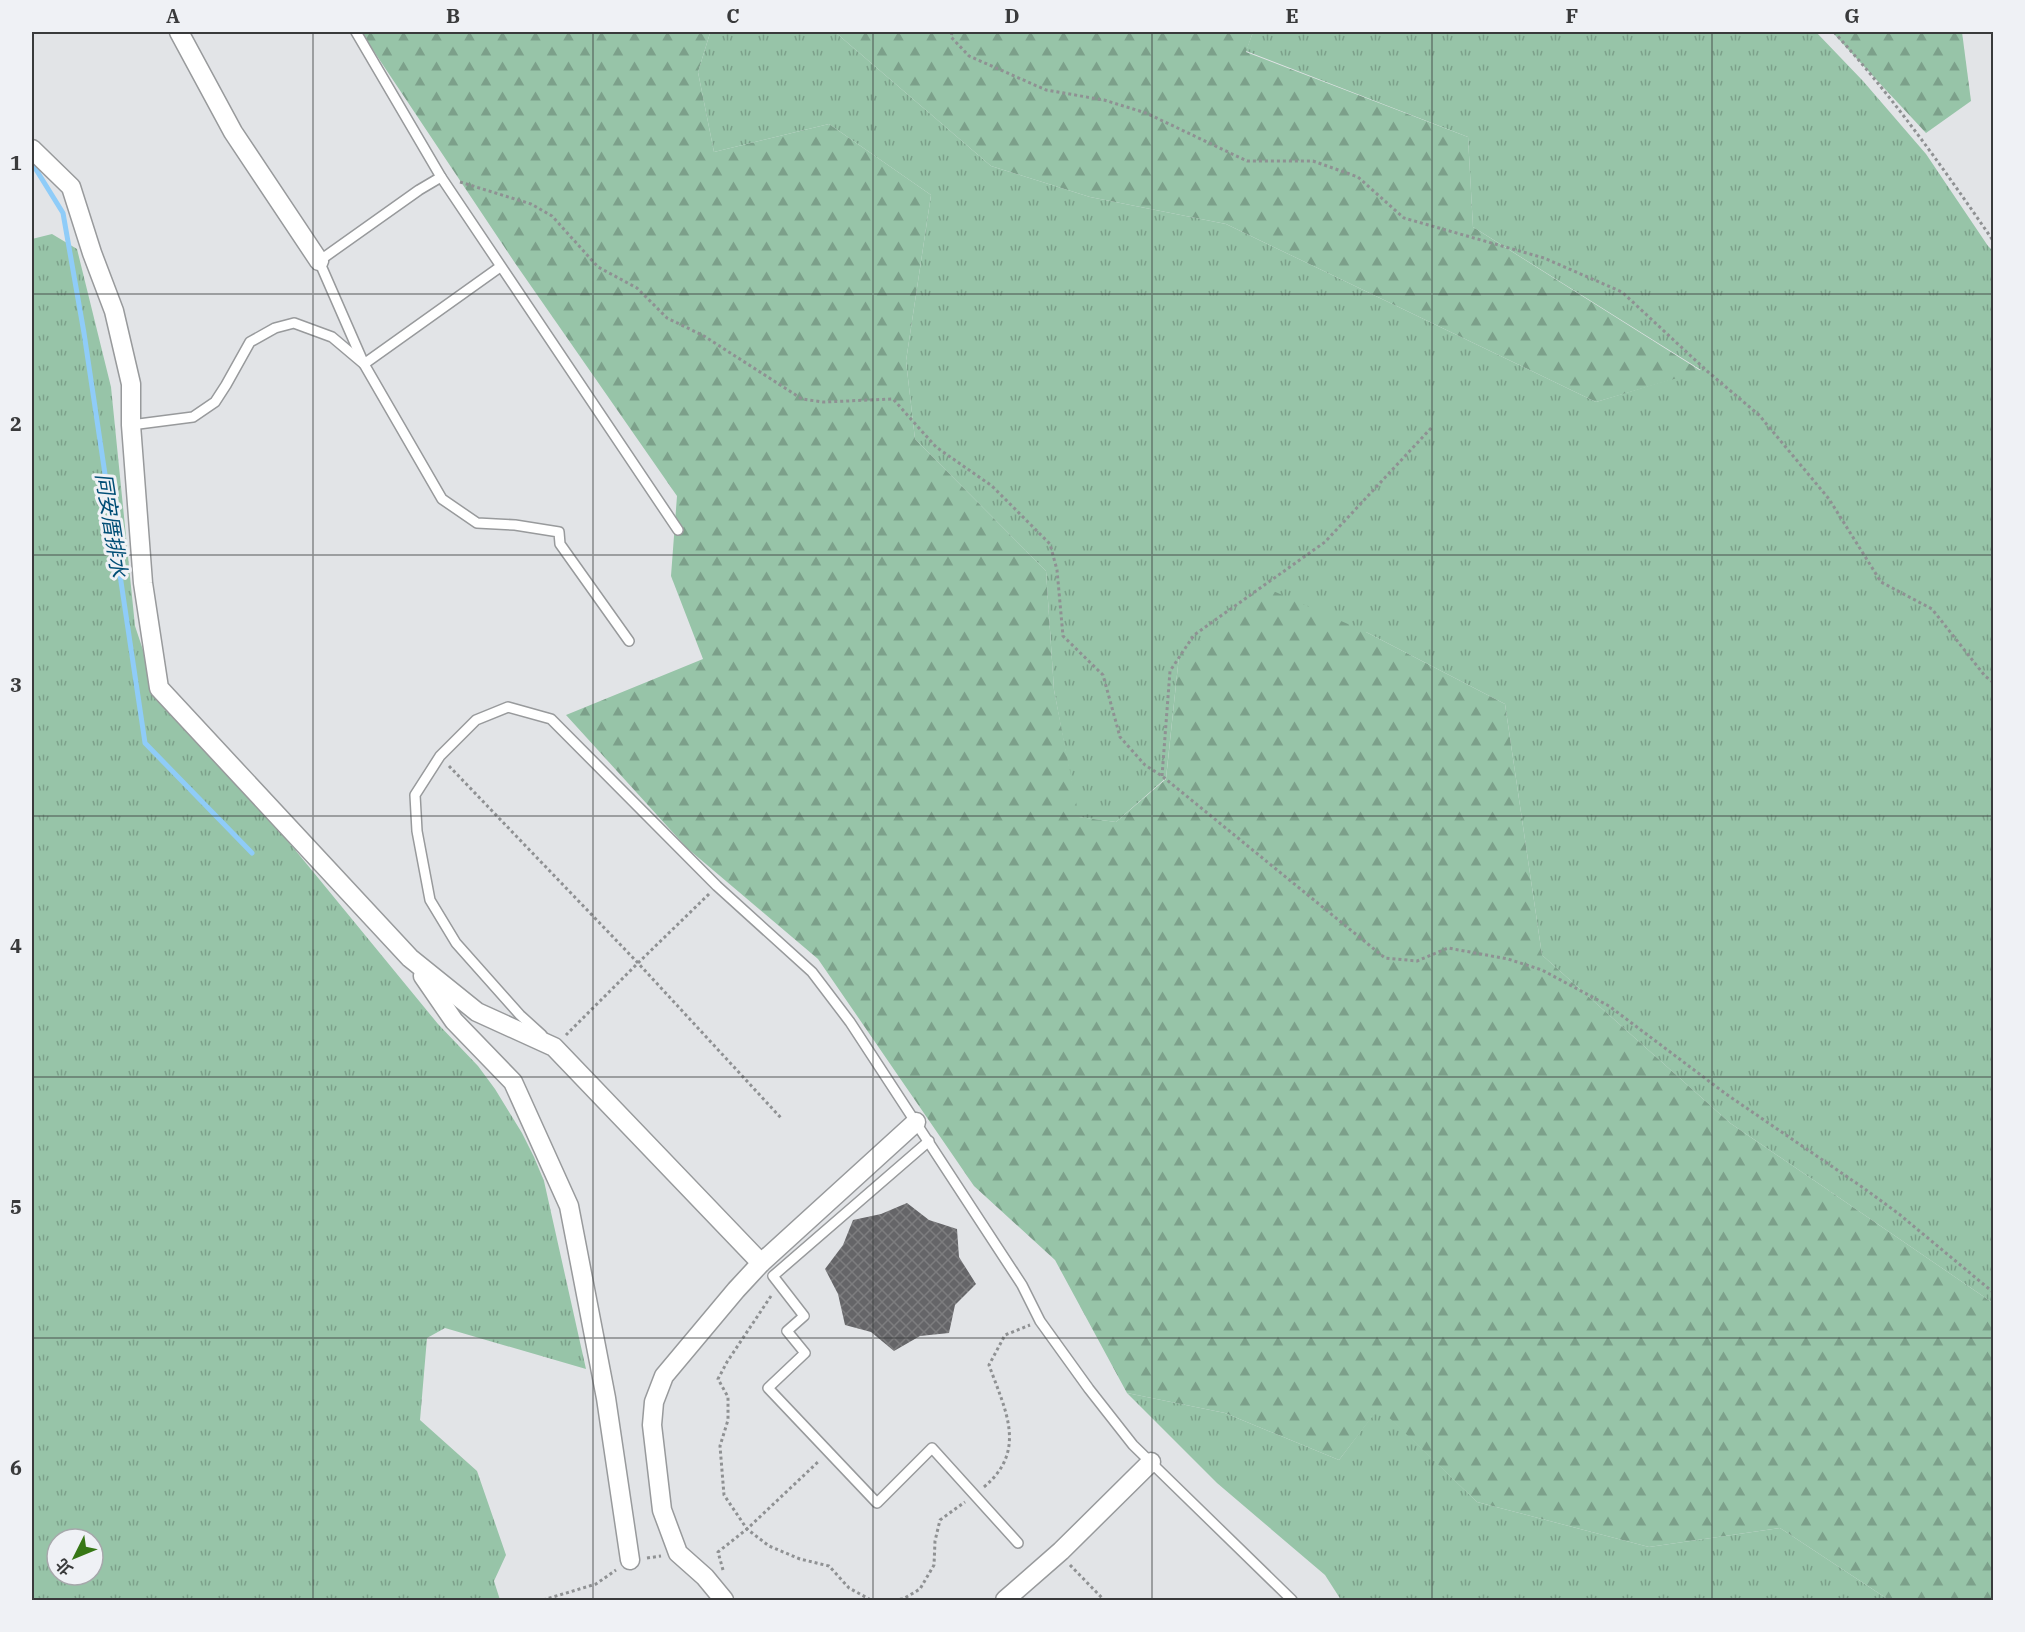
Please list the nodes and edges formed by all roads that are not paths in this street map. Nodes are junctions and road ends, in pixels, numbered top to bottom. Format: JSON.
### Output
{"nodes":[{"id":1,"x":178,"y":32,"type":"edge"},
{"id":2,"x":356,"y":32,"type":"edge"},
{"id":3,"x":32,"y":149,"type":"edge"},
{"id":4,"x":441,"y":177,"type":"junction"},
{"id":5,"x":319,"y":261,"type":"junction"},
{"id":6,"x":500,"y":267,"type":"junction"},
{"id":7,"x":363,"y":364,"type":"junction"},
{"id":8,"x":131,"y":425,"type":"junction"},
{"id":9,"x":678,"y":530,"type":"dead end"},
{"id":10,"x":630,"y":642,"type":"dead end"},
{"id":11,"x":410,"y":958,"type":"junction"},
{"id":12,"x":554,"y":1047,"type":"junction"},
{"id":13,"x":916,"y":1122,"type":"junction"},
{"id":14,"x":929,"y":1141,"type":"junction"},
{"id":15,"x":767,"y":1269,"type":"junction"},
{"id":16,"x":1151,"y":1462,"type":"junction"},
{"id":17,"x":1018,"y":1543,"type":"dead end"},
{"id":18,"x":630,"y":1560,"type":"road end"},
{"id":19,"x":724,"y":1600,"type":"edge"},
{"id":20,"x":1005,"y":1600,"type":"edge"},
{"id":21,"x":1292,"y":1600,"type":"edge"}],
"edges":[{"from":1,"to":5,"type":"street"},
{"from":2,"to":4,"type":"lane"},
{"from":3,"to":8,"type":"street"},
{"from":4,"to":5,"type":"lane"},
{"from":4,"to":6,"type":"lane"},
{"from":5,"to":7,"type":"lane"},
{"from":6,"to":7,"type":"lane"},
{"from":6,"to":9,"type":"lane"},
{"from":7,"to":8,"type":"lane"},
{"from":7,"to":10,"type":"lane"},
{"from":8,"to":11,"type":"street"},
{"from":11,"to":12,"type":"street"},
{"from":11,"to":18,"type":"street"},
{"from":12,"to":13,"type":"lane"},
{"from":12,"to":15,"type":"street"},
{"from":13,"to":14,"type":"lane"},
{"from":13,"to":15,"type":"street"},
{"from":14,"to":15,"type":"lane"},
{"from":14,"to":16,"type":"lane"},
{"from":15,"to":17,"type":"lane"},
{"from":15,"to":19,"type":"street"},
{"from":16,"to":20,"type":"street"},
{"from":16,"to":21,"type":"lane"}]}
